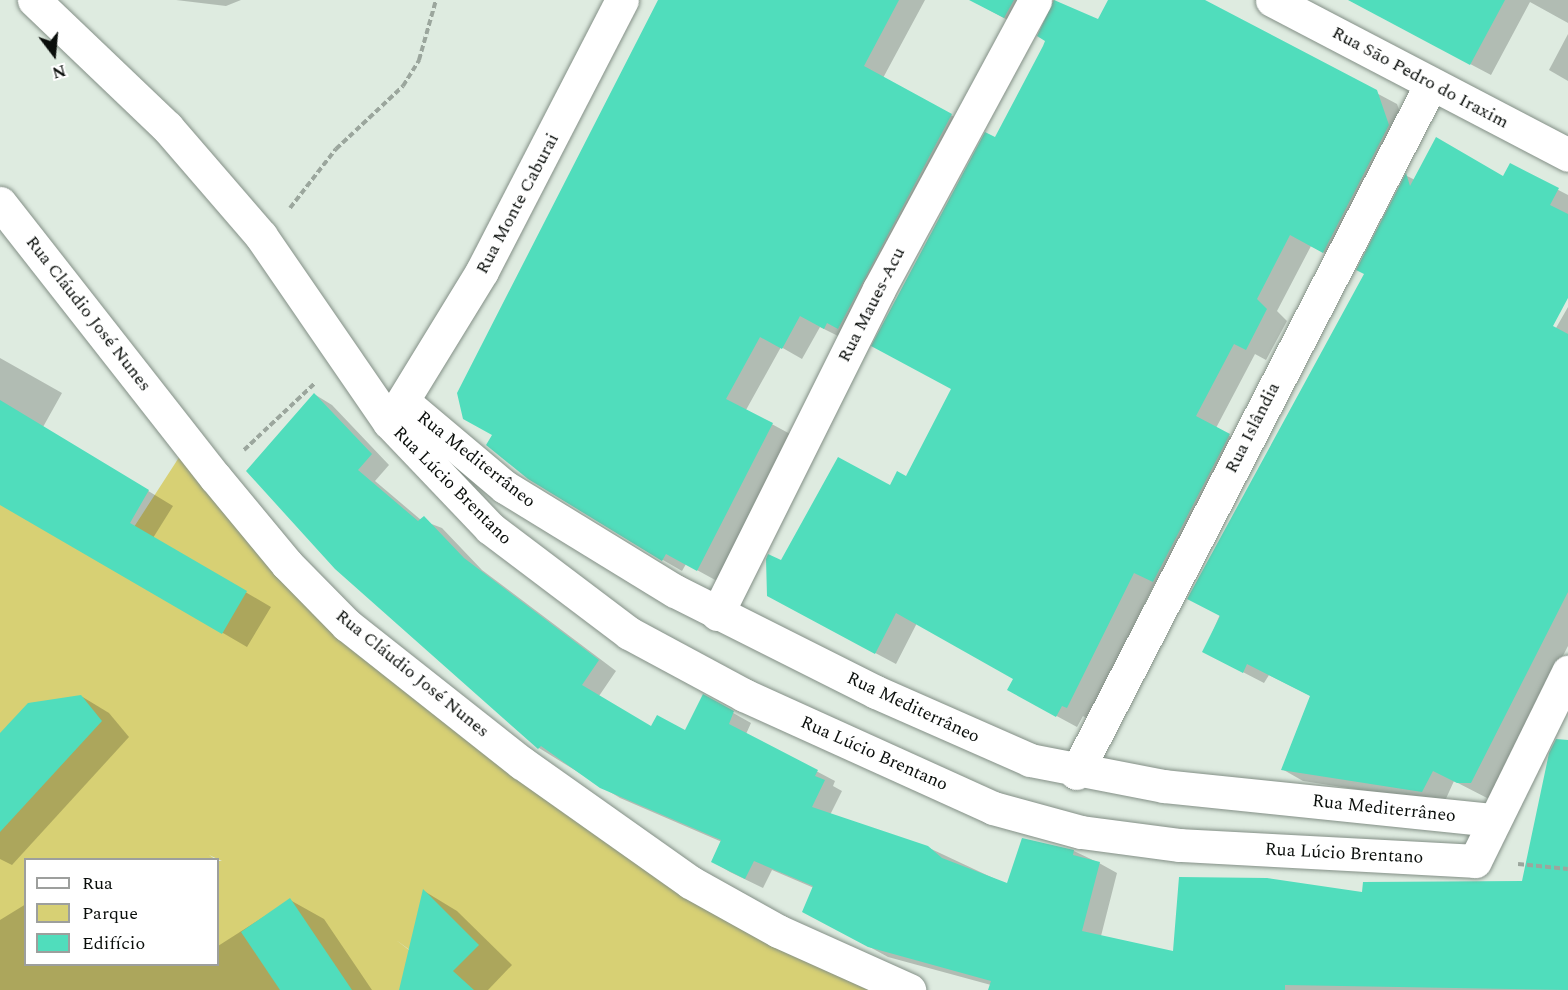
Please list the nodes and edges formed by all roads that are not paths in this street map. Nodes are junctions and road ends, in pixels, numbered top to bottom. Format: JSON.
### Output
{"nodes":[{"id":1,"x":34,"y":0,"type":"edge"},
{"id":2,"x":622,"y":0,"type":"edge"},
{"id":3,"x":1035,"y":0,"type":"edge"},
{"id":4,"x":1272,"y":0,"type":"edge"},
{"id":5,"x":1431,"y":84,"type":"junction"},
{"id":6,"x":1568,"y":155,"type":"edge"},
{"id":7,"x":1,"y":208,"type":"edge"},
{"id":8,"x":390,"y":408,"type":"junction"},
{"id":9,"x":717,"y":614,"type":"junction"},
{"id":10,"x":1568,"y":672,"type":"edge"},
{"id":11,"x":1076,"y":773,"type":"junction"},
{"id":12,"x":1494,"y":820,"type":"junction"},
{"id":13,"x":909,"y":990,"type":"edge"}],
"edges":[{"from":1,"to":8,"type":"street","name":"Rua Lúcio Brentano"},
{"from":2,"to":8,"type":"street","name":"Rua Monte Caburai"},
{"from":3,"to":9,"type":"street","name":"Rua Maues-Acu"},
{"from":4,"to":5,"type":"street","name":"Rua São Pedro do Iraxim"},
{"from":5,"to":6,"type":"street","name":"Rua São Pedro do Iraxim"},
{"from":5,"to":11,"type":"street","name":"Rua Islândia"},
{"from":7,"to":13,"type":"street","name":"Rua Cláudio José Nunes"},
{"from":8,"to":9,"type":"street","name":"Rua Mediterrâneo"},
{"from":8,"to":12,"type":"street","name":"Rua Lúcio Brentano"},
{"from":9,"to":11,"type":"street","name":"Rua Mediterrâneo"},
{"from":10,"to":12,"type":"street"},
{"from":11,"to":12,"type":"street","name":"Rua Mediterrâneo"}]}
